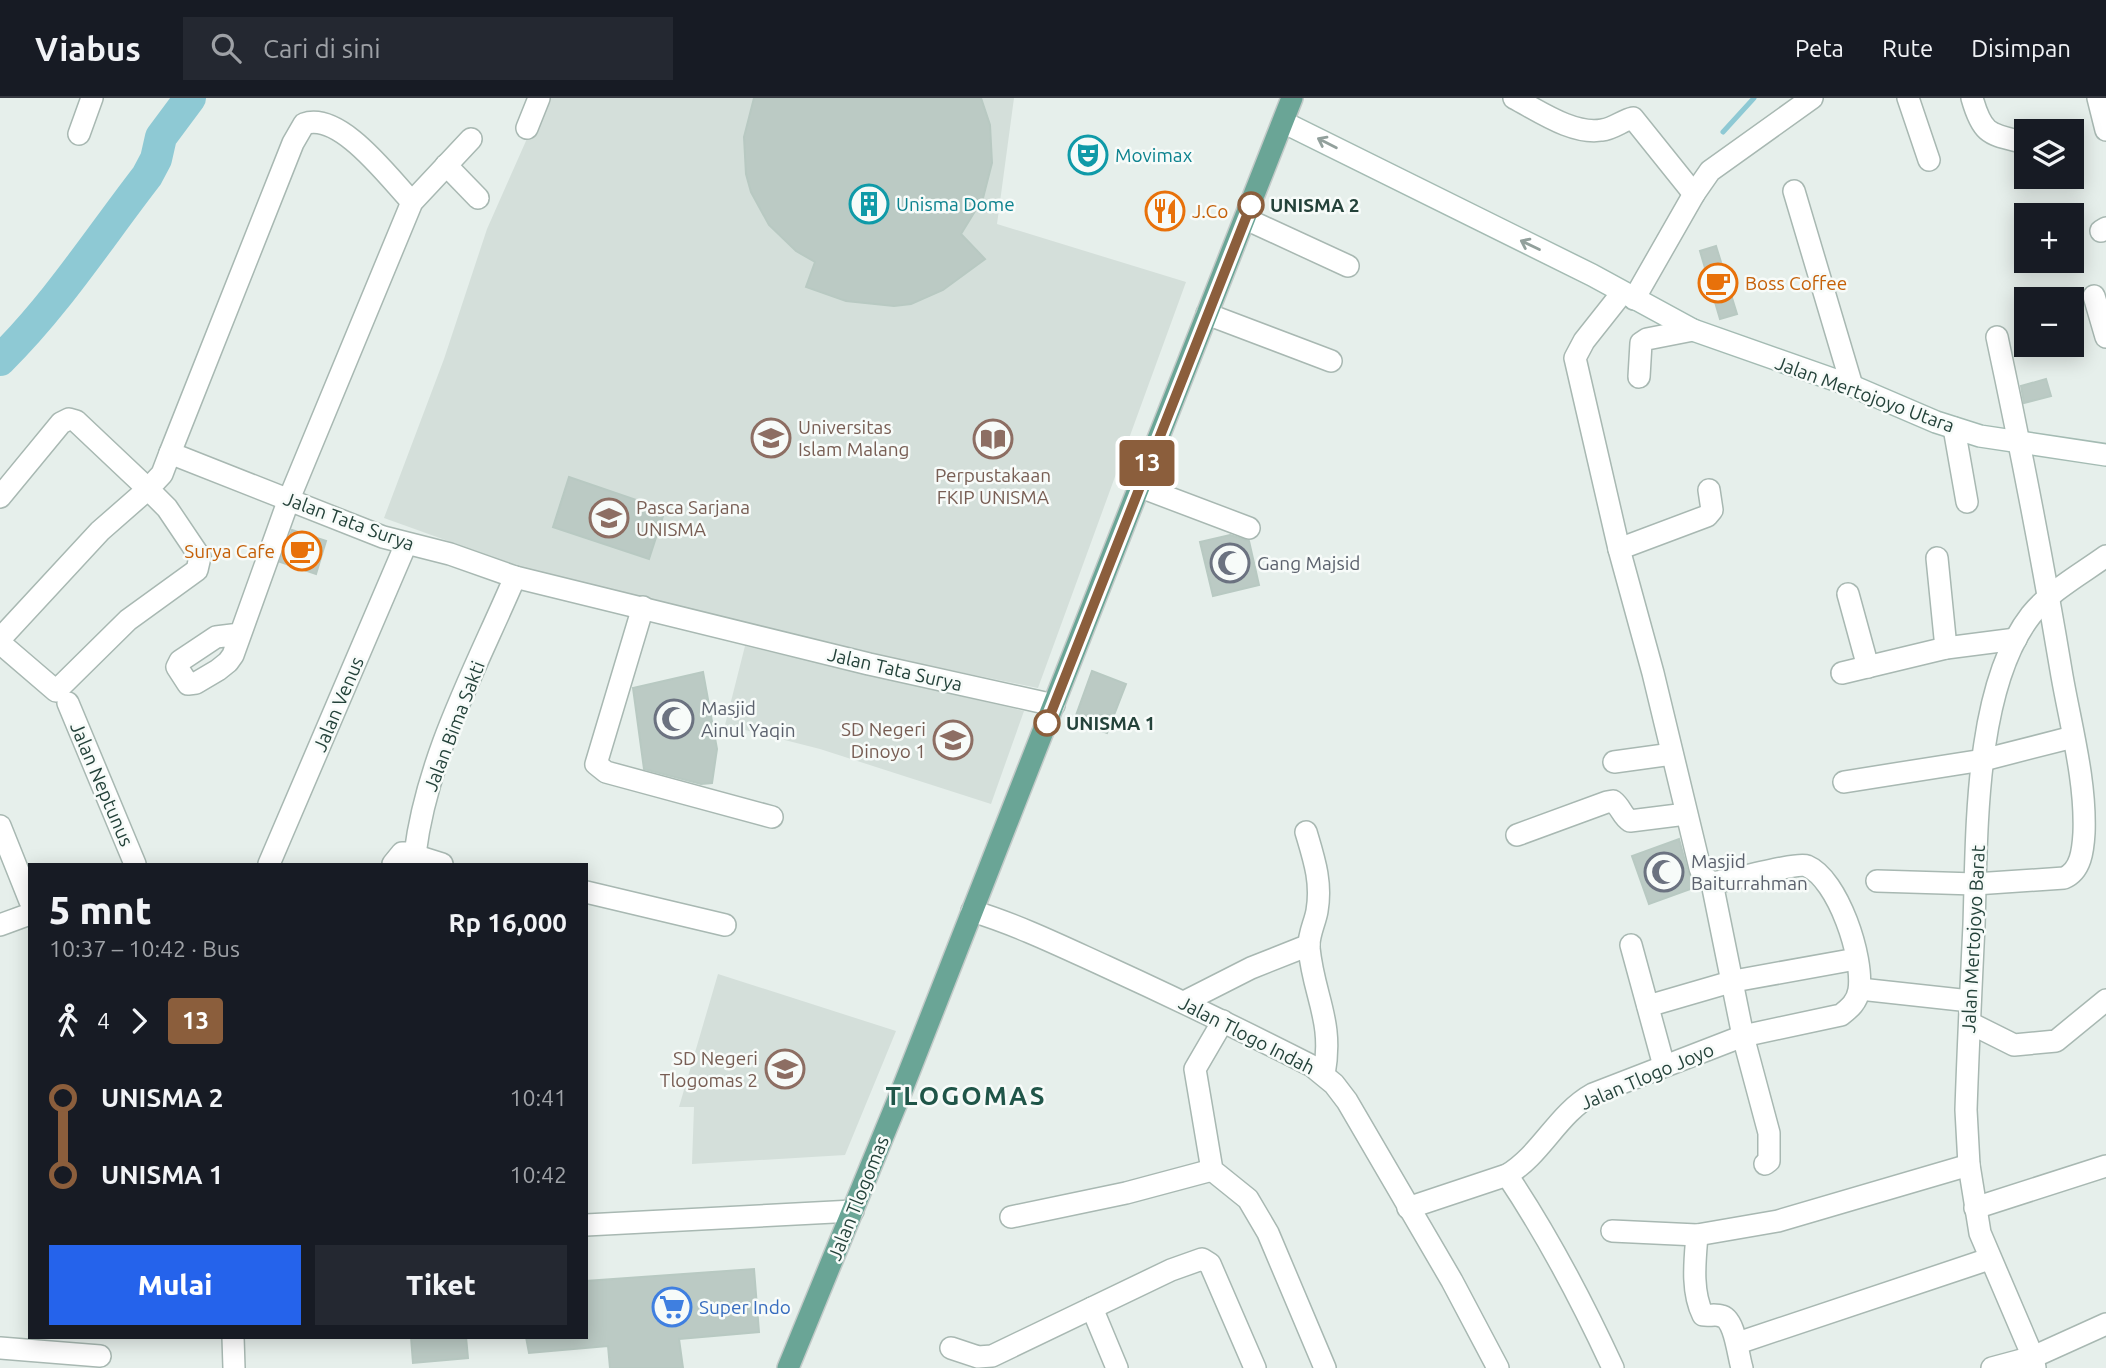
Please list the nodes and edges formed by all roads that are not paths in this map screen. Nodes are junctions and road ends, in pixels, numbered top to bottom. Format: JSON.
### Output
{"nodes":[{"id":1,"x":92,"y":98,"type":"edge"},
{"id":2,"x":540,"y":98,"type":"edge"},
{"id":3,"x":1293,"y":98,"type":"edge"},
{"id":4,"x":1514,"y":98,"type":"edge"},
{"id":5,"x":1812,"y":98,"type":"edge"},
{"id":6,"x":1909,"y":98,"type":"edge"},
{"id":7,"x":1972,"y":98,"type":"edge"},
{"id":8,"x":2098,"y":98,"type":"edge"},
{"id":9,"x":1283,"y":122,"type":"junction"},
{"id":10,"x":527,"y":128,"type":"dead end"},
{"id":11,"x":2106,"y":130,"type":"edge"},
{"id":12,"x":79,"y":134,"type":"dead end"},
{"id":13,"x":471,"y":139,"type":"dead end"},
{"id":14,"x":2014,"y":140,"type":"edge"},
{"id":15,"x":1929,"y":160,"type":"dead end"},
{"id":16,"x":446,"y":165,"type":"junction"},
{"id":17,"x":1794,"y":191,"type":"dead end"},
{"id":18,"x":1694,"y":194,"type":"junction"},
{"id":19,"x":478,"y":198,"type":"dead end"},
{"id":20,"x":412,"y":202,"type":"junction"},
{"id":21,"x":1246,"y":219,"type":"junction"},
{"id":22,"x":1348,"y":265,"type":"dead end"},
{"id":23,"x":1628,"y":296,"type":"junction"},
{"id":24,"x":2094,"y":296,"type":"dead end"},
{"id":25,"x":1207,"y":314,"type":"junction"},
{"id":26,"x":1693,"y":330,"type":"junction"},
{"id":27,"x":1997,"y":337,"type":"dead end"},
{"id":28,"x":2106,"y":337,"type":"edge"},
{"id":29,"x":1331,"y":361,"type":"dead end"},
{"id":30,"x":1639,"y":377,"type":"dead end"},
{"id":31,"x":1852,"y":386,"type":"junction"},
{"id":32,"x":1955,"y":428,"type":"junction"},
{"id":33,"x":2020,"y":443,"type":"junction"},
{"id":34,"x":170,"y":453,"type":"junction"},
{"id":35,"x":2106,"y":455,"type":"edge"},
{"id":36,"x":1138,"y":486,"type":"junction"},
{"id":37,"x":148,"y":489,"type":"junction"},
{"id":38,"x":1709,"y":490,"type":"dead end"},
{"id":39,"x":0,"y":496,"type":"edge"},
{"id":40,"x":289,"y":499,"type":"junction"},
{"id":41,"x":1967,"y":502,"type":"dead end"},
{"id":42,"x":1249,"y":528,"type":"dead end"},
{"id":43,"x":405,"y":544,"type":"junction"},
{"id":44,"x":1619,"y":549,"type":"junction"},
{"id":45,"x":2106,"y":556,"type":"edge"},
{"id":46,"x":1937,"y":558,"type":"dead end"},
{"id":47,"x":515,"y":577,"type":"junction"},
{"id":48,"x":1847,"y":594,"type":"dead end"},
{"id":49,"x":2049,"y":597,"type":"junction"},
{"id":50,"x":643,"y":607,"type":"junction"},
{"id":51,"x":240,"y":634,"type":"dead end"},
{"id":52,"x":2016,"y":639,"type":"junction"},
{"id":53,"x":0,"y":641,"type":"edge"},
{"id":54,"x":1946,"y":648,"type":"junction"},
{"id":55,"x":1868,"y":667,"type":"junction"},
{"id":56,"x":1842,"y":673,"type":"dead end"},
{"id":57,"x":68,"y":703,"type":"dead end"},
{"id":58,"x":1054,"y":705,"type":"junction"},
{"id":59,"x":2073,"y":737,"type":"junction"},
{"id":60,"x":1672,"y":754,"type":"junction"},
{"id":61,"x":1983,"y":760,"type":"junction"},
{"id":62,"x":1614,"y":762,"type":"dead end"},
{"id":63,"x":1844,"y":782,"type":"dead end"},
{"id":64,"x":1686,"y":814,"type":"junction"},
{"id":65,"x":772,"y":817,"type":"dead end"},
{"id":66,"x":0,"y":825,"type":"edge"},
{"id":67,"x":1306,"y":832,"type":"dead end"},
{"id":68,"x":1517,"y":835,"type":"dead end"},
{"id":69,"x":431,"y":861,"type":"edge"},
{"id":70,"x":135,"y":863,"type":"edge"},
{"id":71,"x":269,"y":863,"type":"edge"},
{"id":72,"x":394,"y":863,"type":"edge"},
{"id":73,"x":1877,"y":881,"type":"dead end"},
{"id":74,"x":1712,"y":883,"type":"junction"},
{"id":75,"x":1975,"y":884,"type":"junction"},
{"id":76,"x":588,"y":892,"type":"edge"},
{"id":77,"x":28,"y":896,"type":"edge"},
{"id":78,"x":972,"y":911,"type":"junction"},
{"id":79,"x":28,"y":915,"type":"edge"},
{"id":80,"x":0,"y":925,"type":"edge"},
{"id":81,"x":725,"y":925,"type":"dead end"},
{"id":82,"x":1309,"y":945,"type":"junction"},
{"id":83,"x":1631,"y":945,"type":"dead end"},
{"id":84,"x":1856,"y":959,"type":"junction"},
{"id":85,"x":1734,"y":981,"type":"junction"},
{"id":86,"x":1860,"y":989,"type":"junction"},
{"id":87,"x":1970,"y":1001,"type":"junction"},
{"id":88,"x":2106,"y":1001,"type":"edge"},
{"id":89,"x":1184,"y":1002,"type":"junction"},
{"id":90,"x":1648,"y":1006,"type":"junction"},
{"id":91,"x":1223,"y":1021,"type":"junction"},
{"id":92,"x":1970,"y":1023,"type":"junction"},
{"id":93,"x":1744,"y":1037,"type":"junction"},
{"id":94,"x":1664,"y":1066,"type":"junction"},
{"id":95,"x":1324,"y":1075,"type":"junction"},
{"id":96,"x":1765,"y":1164,"type":"dead end"},
{"id":97,"x":1969,"y":1165,"type":"junction"},
{"id":98,"x":2106,"y":1166,"type":"edge"},
{"id":99,"x":1212,"y":1170,"type":"junction"},
{"id":100,"x":1507,"y":1175,"type":"junction"},
{"id":101,"x":1408,"y":1208,"type":"junction"},
{"id":102,"x":1975,"y":1208,"type":"junction"},
{"id":103,"x":853,"y":1211,"type":"junction"},
{"id":104,"x":1012,"y":1217,"type":"dead end"},
{"id":105,"x":588,"y":1224,"type":"edge"},
{"id":106,"x":1612,"y":1231,"type":"dead end"},
{"id":107,"x":1697,"y":1235,"type":"junction"},
{"id":108,"x":1989,"y":1259,"type":"junction"},
{"id":109,"x":1092,"y":1308,"type":"junction"},
{"id":110,"x":2106,"y":1324,"type":"edge"},
{"id":111,"x":233,"y":1339,"type":"edge"},
{"id":112,"x":1738,"y":1343,"type":"junction"},
{"id":113,"x":0,"y":1348,"type":"edge"},
{"id":114,"x":951,"y":1348,"type":"dead end"},
{"id":115,"x":101,"y":1354,"type":"edge"},
{"id":116,"x":2034,"y":1362,"type":"edge"},
{"id":117,"x":234,"y":1368,"type":"edge"},
{"id":118,"x":788,"y":1368,"type":"edge"},
{"id":119,"x":1116,"y":1368,"type":"edge"},
{"id":120,"x":1255,"y":1368,"type":"edge"},
{"id":121,"x":1325,"y":1368,"type":"edge"},
{"id":122,"x":1498,"y":1368,"type":"edge"},
{"id":123,"x":1613,"y":1368,"type":"edge"},
{"id":124,"x":1742,"y":1368,"type":"edge"},
{"id":125,"x":1992,"y":1368,"type":"edge"}],
"edges":[{"from":1,"to":12,"type":"street"},
{"from":2,"to":10,"type":"street"},
{"from":3,"to":9,"type":"main road","name":"Jalan Tlogomas"},
{"from":4,"to":18,"type":"street"},
{"from":5,"to":18,"type":"street"},
{"from":6,"to":15,"type":"street"},
{"from":7,"to":14,"type":"street"},
{"from":8,"to":11,"type":"street"},
{"from":9,"to":21,"type":"main road","name":"Jalan Tlogomas"},
{"from":23,"to":9,"type":"street","name":"Jalan Mertojoyo Utara","one_way":true},
{"from":13,"to":16,"type":"street"},
{"from":16,"to":19,"type":"street"},
{"from":16,"to":20,"type":"street"},
{"from":17,"to":31,"type":"street"},
{"from":18,"to":23,"type":"street"},
{"from":20,"to":34,"type":"street"},
{"from":20,"to":40,"type":"street"},
{"from":21,"to":22,"type":"street"},
{"from":21,"to":25,"type":"main road","name":"Jalan Tlogomas"},
{"from":23,"to":26,"type":"street","name":"Jalan Mertojoyo Utara"},
{"from":23,"to":44,"type":"street"},
{"from":24,"to":28,"type":"street"},
{"from":25,"to":29,"type":"street"},
{"from":25,"to":36,"type":"main road","name":"Jalan Tlogomas"},
{"from":26,"to":30,"type":"street"},
{"from":26,"to":31,"type":"street","name":"Jalan Mertojoyo Utara"},
{"from":27,"to":33,"type":"street"},
{"from":31,"to":32,"type":"street","name":"Jalan Mertojoyo Utara"},
{"from":32,"to":33,"type":"street","name":"Jalan Mertojoyo Utara"},
{"from":32,"to":41,"type":"street"},
{"from":33,"to":35,"type":"street","name":"Jalan Mertojoyo Utara"},
{"from":33,"to":49,"type":"street"},
{"from":34,"to":37,"type":"street"},
{"from":34,"to":40,"type":"street","name":"Jalan Tata Surya"},
{"from":36,"to":42,"type":"street"},
{"from":36,"to":58,"type":"main road","name":"Jalan Tlogomas"},
{"from":37,"to":39,"type":"street"},
{"from":37,"to":53,"type":"street"},
{"from":37,"to":53,"type":"street"},
{"from":38,"to":44,"type":"street"},
{"from":40,"to":43,"type":"street","name":"Jalan Tata Surya"},
{"from":40,"to":51,"type":"street"},
{"from":43,"to":47,"type":"street","name":"Jalan Tata Surya"},
{"from":43,"to":71,"type":"street","name":"Jalan Venus"},
{"from":44,"to":60,"type":"street"},
{"from":45,"to":49,"type":"street","name":"Jalan Mertojoyo Barat"},
{"from":46,"to":54,"type":"street"},
{"from":47,"to":50,"type":"street","name":"Jalan Tata Surya"},
{"from":47,"to":69,"type":"street","name":"Jalan Bima Sakti"},
{"from":48,"to":55,"type":"street"},
{"from":49,"to":52,"type":"street","name":"Jalan Mertojoyo Barat"},
{"from":49,"to":59,"type":"street"},
{"from":50,"to":58,"type":"street","name":"Jalan Tata Surya"},
{"from":50,"to":65,"type":"street"},
{"from":52,"to":54,"type":"street"},
{"from":52,"to":61,"type":"street","name":"Jalan Mertojoyo Barat"},
{"from":54,"to":55,"type":"street"},
{"from":55,"to":56,"type":"street"},
{"from":57,"to":70,"type":"street","name":"Jalan Neptunus"},
{"from":58,"to":78,"type":"main road","name":"Jalan Tlogomas"},
{"from":59,"to":61,"type":"street"},
{"from":59,"to":75,"type":"street"},
{"from":60,"to":62,"type":"street"},
{"from":60,"to":64,"type":"street"},
{"from":61,"to":63,"type":"street"},
{"from":61,"to":75,"type":"street","name":"Jalan Mertojoyo Barat"},
{"from":64,"to":68,"type":"street"},
{"from":64,"to":74,"type":"street"},
{"from":66,"to":77,"type":"street"},
{"from":67,"to":82,"type":"street"},
{"from":69,"to":72,"type":"street","name":"Jalan Bima Sakti"},
{"from":73,"to":75,"type":"street"},
{"from":74,"to":84,"type":"street"},
{"from":74,"to":85,"type":"street"},
{"from":75,"to":87,"type":"street","name":"Jalan Mertojoyo Barat"},
{"from":76,"to":81,"type":"street"},
{"from":78,"to":89,"type":"street","name":"Jalan Tlogo Indah"},
{"from":78,"to":103,"type":"main road","name":"Jalan Tlogomas"},
{"from":79,"to":80,"type":"street"},
{"from":82,"to":89,"type":"street"},
{"from":82,"to":95,"type":"street"},
{"from":83,"to":90,"type":"street"},
{"from":84,"to":85,"type":"street"},
{"from":84,"to":86,"type":"street"},
{"from":85,"to":90,"type":"street"},
{"from":85,"to":93,"type":"street"},
{"from":86,"to":87,"type":"street"},
{"from":86,"to":93,"type":"street","name":"Jalan Tlogo Joyo"},
{"from":87,"to":92,"type":"street","name":"Jalan Mertojoyo Barat"},
{"from":88,"to":92,"type":"street"},
{"from":89,"to":91,"type":"street","name":"Jalan Tlogo Indah"},
{"from":90,"to":94,"type":"street"},
{"from":91,"to":95,"type":"street","name":"Jalan Tlogo Indah"},
{"from":91,"to":99,"type":"street"},
{"from":92,"to":97,"type":"street","name":"Jalan Mertojoyo Barat"},
{"from":93,"to":94,"type":"street","name":"Jalan Tlogo Joyo"},
{"from":93,"to":96,"type":"street"},
{"from":94,"to":100,"type":"street","name":"Jalan Tlogo Joyo"},
{"from":95,"to":101,"type":"street","name":"Jalan Tlogo Indah"},
{"from":97,"to":102,"type":"street","name":"Jalan Mertojoyo Barat"},
{"from":97,"to":107,"type":"street"},
{"from":98,"to":102,"type":"street"},
{"from":99,"to":104,"type":"street"},
{"from":99,"to":121,"type":"street"},
{"from":100,"to":101,"type":"street","name":"Jalan Tlogo Joyo"},
{"from":100,"to":123,"type":"street"},
{"from":101,"to":122,"type":"street","name":"Jalan Tlogo Indah"},
{"from":102,"to":108,"type":"street","name":"Jalan Mertojoyo Barat"},
{"from":103,"to":105,"type":"street"},
{"from":103,"to":118,"type":"main road","name":"Jalan Tlogomas"},
{"from":106,"to":107,"type":"street"},
{"from":107,"to":112,"type":"street"},
{"from":108,"to":112,"type":"street"},
{"from":108,"to":116,"type":"street","name":"Jalan Mertojoyo Barat"},
{"from":109,"to":114,"type":"street"},
{"from":109,"to":119,"type":"street"},
{"from":109,"to":120,"type":"street"},
{"from":110,"to":116,"type":"street"},
{"from":111,"to":117,"type":"street"},
{"from":112,"to":124,"type":"street"},
{"from":113,"to":115,"type":"street"},
{"from":116,"to":125,"type":"street"}]}
